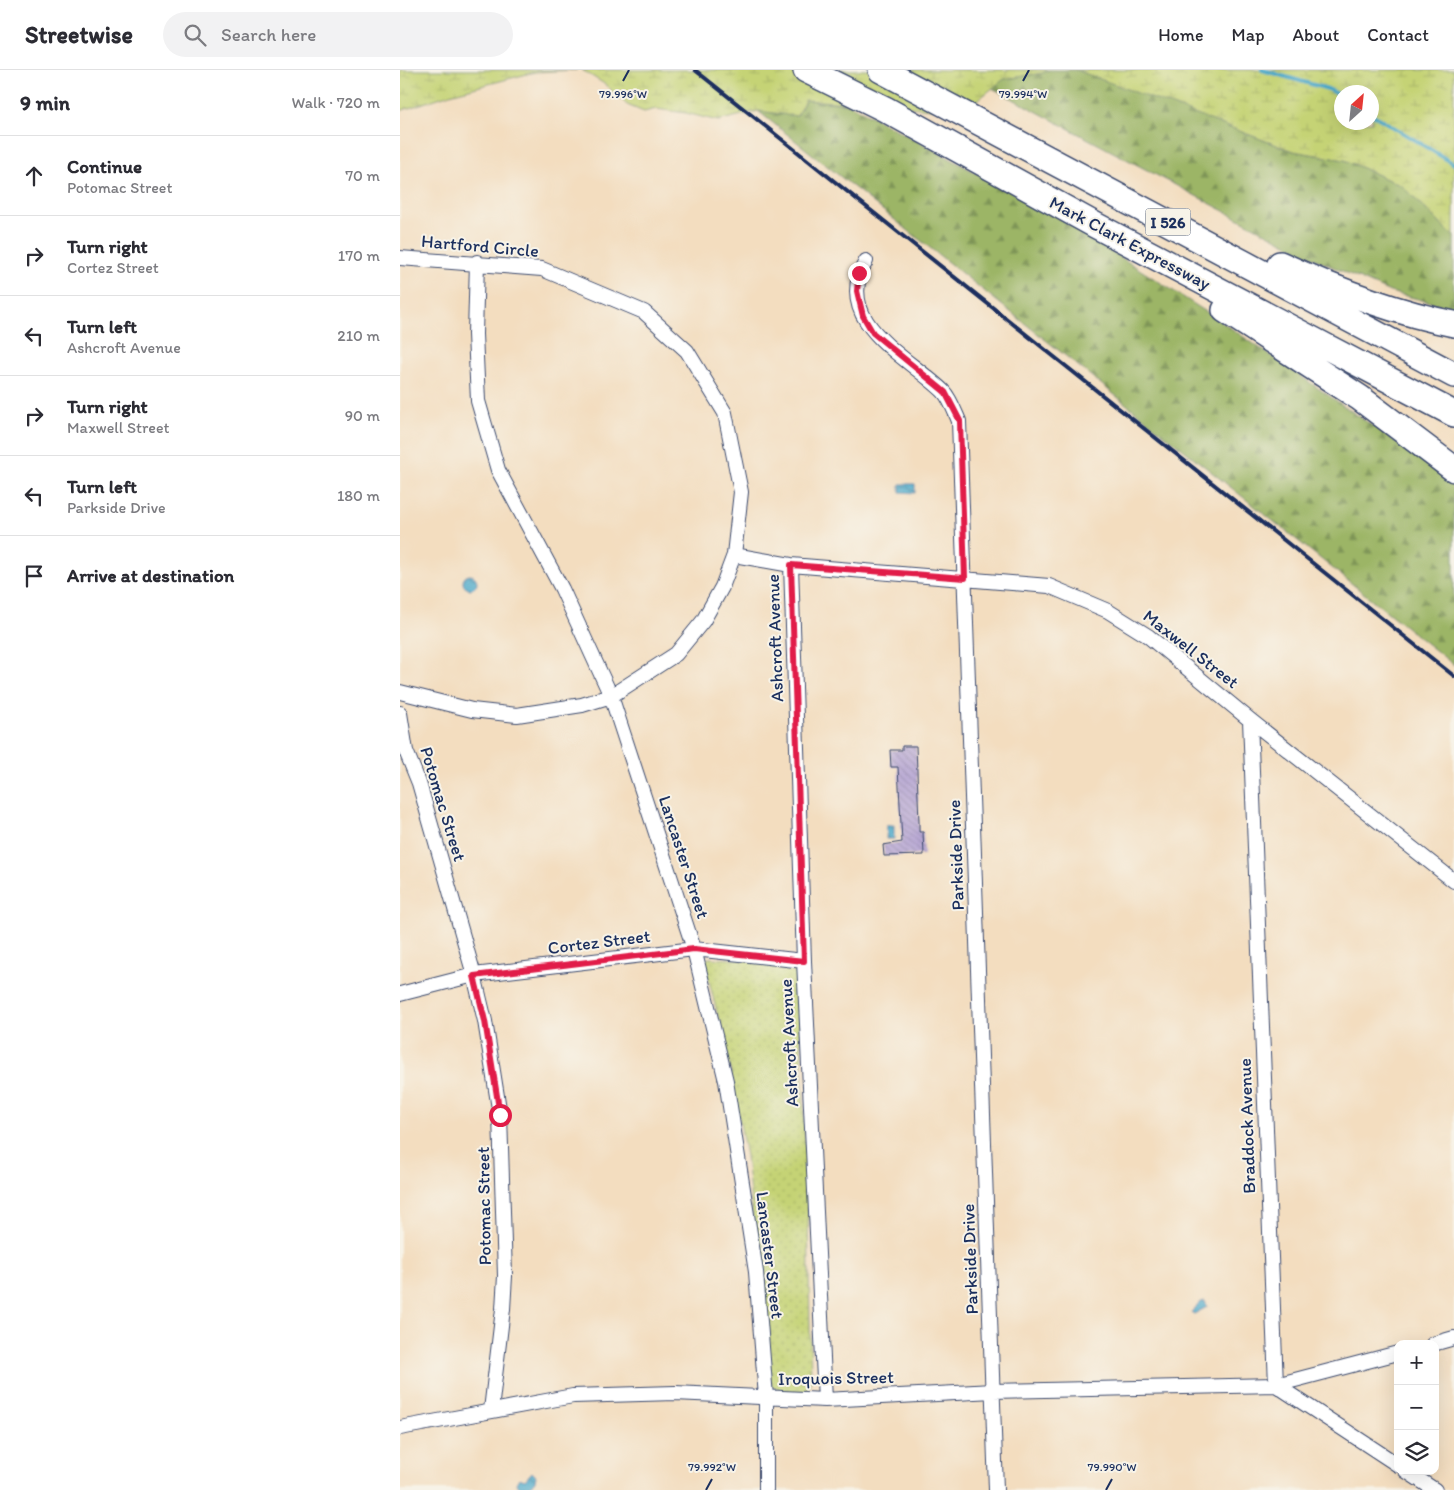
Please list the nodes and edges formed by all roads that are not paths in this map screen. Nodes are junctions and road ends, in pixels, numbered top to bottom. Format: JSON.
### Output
{"nodes":[{"id":1,"x":806,"y":70,"type":"edge"},
{"id":2,"x":881,"y":70,"type":"edge"},
{"id":3,"x":1071,"y":170,"type":"junction"},
{"id":4,"x":1095,"y":225,"type":"junction"},
{"id":5,"x":400,"y":258,"type":"edge"},
{"id":6,"x":866,"y":261,"type":"dead end"},
{"id":7,"x":477,"y":262,"type":"junction"},
{"id":8,"x":1454,"y":324,"type":"edge"},
{"id":9,"x":1454,"y":375,"type":"edge"},
{"id":10,"x":1454,"y":414,"type":"edge"},
{"id":11,"x":1454,"y":469,"type":"edge"},
{"id":12,"x":734,"y":555,"type":"junction"},
{"id":13,"x":791,"y":565,"type":"junction"},
{"id":14,"x":965,"y":578,"type":"junction"},
{"id":15,"x":400,"y":692,"type":"edge"},
{"id":16,"x":611,"y":696,"type":"junction"},
{"id":17,"x":400,"y":713,"type":"edge"},
{"id":18,"x":1250,"y":720,"type":"junction"},
{"id":19,"x":1454,"y":881,"type":"edge"},
{"id":20,"x":694,"y":949,"type":"junction"},
{"id":21,"x":804,"y":961,"type":"junction"},
{"id":22,"x":474,"y":976,"type":"junction"},
{"id":23,"x":400,"y":994,"type":"edge"},
{"id":24,"x":1454,"y":1338,"type":"edge"},
{"id":25,"x":1439,"y":1342,"type":"edge"},
{"id":26,"x":1394,"y":1354,"type":"edge"},
{"id":27,"x":1276,"y":1385,"type":"junction"},
{"id":28,"x":993,"y":1391,"type":"junction"},
{"id":29,"x":766,"y":1397,"type":"junction"},
{"id":30,"x":825,"y":1400,"type":"junction"},
{"id":31,"x":491,"y":1410,"type":"junction"},
{"id":32,"x":400,"y":1428,"type":"edge"},
{"id":33,"x":1394,"y":1463,"type":"edge"},
{"id":34,"x":1412,"y":1475,"type":"edge"},
{"id":35,"x":766,"y":1490,"type":"edge"},
{"id":36,"x":996,"y":1490,"type":"edge"},
{"id":37,"x":1435,"y":1490,"type":"edge"}],
"edges":[{"from":1,"to":4,"type":"highway","name":"Mark Clark Expressway","number":"I 526"},
{"from":2,"to":3,"type":"highway","name":"Mark Clark Expressway","number":"I 526"},
{"from":3,"to":8,"type":"highway"},
{"from":3,"to":9,"type":"highway","name":"Mark Clark Expressway","number":"I 526"},
{"from":4,"to":10,"type":"highway","name":"Mark Clark Expressway","number":"I 526"},
{"from":4,"to":11,"type":"highway"},
{"from":5,"to":7,"type":"street","name":"Hartford Circle"},
{"from":6,"to":14,"type":"street","name":"Parkside Drive"},
{"from":7,"to":12,"type":"street","name":"Hartford Circle"},
{"from":7,"to":16,"type":"street","name":"Lancaster Street"},
{"from":12,"to":13,"type":"street","name":"Maxwell Street"},
{"from":12,"to":16,"type":"street","name":"Hartford Circle"},
{"from":13,"to":14,"type":"street","name":"Maxwell Street"},
{"from":13,"to":21,"type":"street","name":"Ashcroft Avenue"},
{"from":14,"to":18,"type":"street","name":"Maxwell Street"},
{"from":14,"to":28,"type":"street","name":"Parkside Drive"},
{"from":15,"to":16,"type":"street","name":"Hartford Circle"},
{"from":16,"to":20,"type":"street","name":"Lancaster Street"},
{"from":17,"to":22,"type":"street","name":"Potomac Street"},
{"from":18,"to":19,"type":"street","name":"Maxwell Street"},
{"from":18,"to":27,"type":"street","name":"Braddock Avenue"},
{"from":20,"to":21,"type":"street","name":"Cortez Street"},
{"from":20,"to":22,"type":"street","name":"Cortez Street"},
{"from":20,"to":29,"type":"street","name":"Lancaster Street"},
{"from":21,"to":30,"type":"street","name":"Ashcroft Avenue"},
{"from":22,"to":23,"type":"street","name":"Cortez Street"},
{"from":22,"to":31,"type":"street","name":"Potomac Street"},
{"from":24,"to":25,"type":"street"},
{"from":26,"to":27,"type":"street","name":"Iroquois Street"},
{"from":27,"to":28,"type":"street","name":"Iroquois Street"},
{"from":27,"to":33,"type":"street"},
{"from":28,"to":30,"type":"street","name":"Iroquois Street"},
{"from":28,"to":36,"type":"street","name":"Parkside Drive"},
{"from":29,"to":30,"type":"street","name":"Iroquois Street"},
{"from":29,"to":31,"type":"street","name":"Iroquois Street"},
{"from":29,"to":35,"type":"street","name":"Lancaster Street"},
{"from":31,"to":32,"type":"street","name":"Iroquois Street"},
{"from":34,"to":37,"type":"street"}]}
